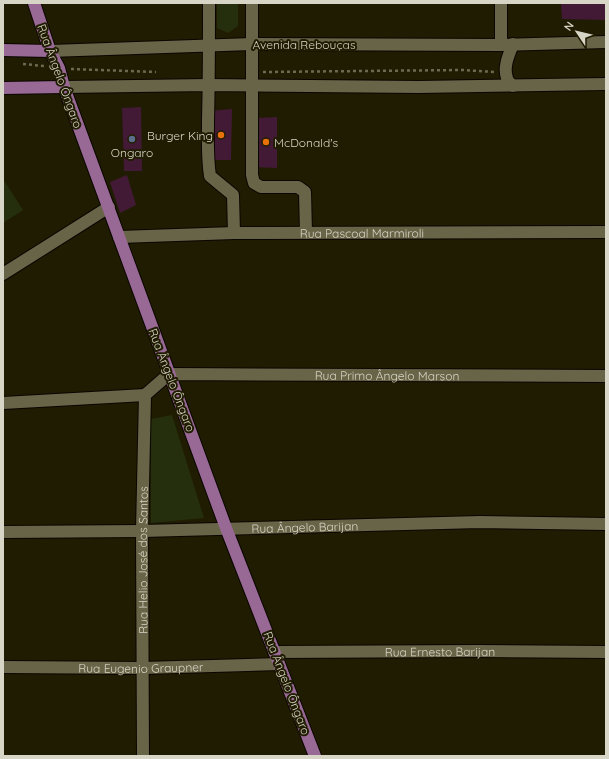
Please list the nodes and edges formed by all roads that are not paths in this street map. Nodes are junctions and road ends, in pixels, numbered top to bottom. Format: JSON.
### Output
{"nodes":[{"id":1,"x":34,"y":3,"type":"edge"},
{"id":2,"x":209,"y":3,"type":"edge"},
{"id":3,"x":252,"y":3,"type":"edge"},
{"id":4,"x":501,"y":3,"type":"edge"},
{"id":5,"x":606,"y":42,"type":"edge"},
{"id":6,"x":252,"y":44,"type":"junction"},
{"id":7,"x":507,"y":44,"type":"junction"},
{"id":8,"x":210,"y":46,"type":"junction"},
{"id":9,"x":3,"y":50,"type":"edge"},
{"id":10,"x":50,"y":51,"type":"junction"},
{"id":11,"x":606,"y":84,"type":"edge"},
{"id":12,"x":208,"y":85,"type":"junction"},
{"id":13,"x":252,"y":86,"type":"junction"},
{"id":14,"x":513,"y":86,"type":"junction"},
{"id":15,"x":64,"y":87,"type":"junction"},
{"id":16,"x":3,"y":88,"type":"edge"},
{"id":17,"x":109,"y":207,"type":"junction"},
{"id":18,"x":606,"y":232,"type":"edge"},
{"id":19,"x":234,"y":233,"type":"junction"},
{"id":20,"x":306,"y":233,"type":"junction"},
{"id":21,"x":119,"y":238,"type":"junction"},
{"id":22,"x":3,"y":274,"type":"edge"},
{"id":23,"x":169,"y":374,"type":"junction"},
{"id":24,"x":606,"y":376,"type":"edge"},
{"id":25,"x":145,"y":395,"type":"junction"},
{"id":26,"x":3,"y":403,"type":"edge"},
{"id":27,"x":606,"y":524,"type":"edge"},
{"id":28,"x":226,"y":528,"type":"junction"},
{"id":29,"x":142,"y":531,"type":"junction"},
{"id":30,"x":3,"y":532,"type":"edge"},
{"id":31,"x":606,"y":652,"type":"edge"},
{"id":32,"x":277,"y":658,"type":"junction"},
{"id":33,"x":3,"y":667,"type":"edge"},
{"id":34,"x":143,"y":668,"type":"junction"},
{"id":35,"x":143,"y":756,"type":"edge"},
{"id":36,"x":315,"y":756,"type":"edge"}],
"edges":[{"from":1,"to":10,"type":"main road","name":"Rua Ângelo Ôngaro"},
{"from":2,"to":8,"type":"street"},
{"from":3,"to":6,"type":"street"},
{"from":4,"to":7,"type":"street"},
{"from":5,"to":7,"type":"street","name":"Avenida Rebouças"},
{"from":6,"to":7,"type":"street","name":"Avenida Rebouças"},
{"from":6,"to":8,"type":"street","name":"Avenida Rebouças"},
{"from":6,"to":13,"type":"street"},
{"from":7,"to":14,"type":"street"},
{"from":8,"to":10,"type":"street","name":"Avenida Rebouças"},
{"from":8,"to":12,"type":"street"},
{"from":9,"to":10,"type":"main road","name":"Avenida Rebouças"},
{"from":10,"to":15,"type":"main road","name":"Rua Ângelo Ôngaro"},
{"from":11,"to":14,"type":"street"},
{"from":12,"to":13,"type":"street"},
{"from":12,"to":15,"type":"street"},
{"from":12,"to":19,"type":"street"},
{"from":13,"to":14,"type":"street"},
{"from":13,"to":20,"type":"street"},
{"from":15,"to":16,"type":"main road"},
{"from":15,"to":17,"type":"main road","name":"Rua Ângelo Ôngaro"},
{"from":17,"to":21,"type":"main road","name":"Rua Ângelo Ôngaro"},
{"from":17,"to":22,"type":"street"},
{"from":18,"to":20,"type":"street","name":"Rua Pascoal Marmiroli"},
{"from":19,"to":20,"type":"street","name":"Rua Pascoal Marmiroli"},
{"from":19,"to":21,"type":"street","name":"Rua Pascoal Marmiroli"},
{"from":21,"to":23,"type":"main road","name":"Rua Ângelo Ôngaro"},
{"from":23,"to":24,"type":"street","name":"Rua Primo Ângelo Marson"},
{"from":23,"to":25,"type":"street"},
{"from":23,"to":28,"type":"main road","name":"Rua Ângelo Ôngaro"},
{"from":25,"to":26,"type":"street"},
{"from":25,"to":29,"type":"street","name":"Rua Helio José dos Santos"},
{"from":27,"to":28,"type":"street","name":"Rua Ângelo Barijan"},
{"from":28,"to":29,"type":"street","name":"Rua Ângelo Barijan"},
{"from":28,"to":32,"type":"main road","name":"Rua Ângelo Ôngaro"},
{"from":29,"to":30,"type":"street","name":"Rua Ângelo Barijan"},
{"from":29,"to":34,"type":"street","name":"Rua Helio José dos Santos"},
{"from":31,"to":32,"type":"street","name":"Rua Ernesto Barijan"},
{"from":32,"to":34,"type":"street","name":"Rua Eugenio Graupner"},
{"from":32,"to":36,"type":"main road","name":"Rua Ângelo Ôngaro"},
{"from":33,"to":34,"type":"street","name":"Rua Eugenio Graupner"},
{"from":34,"to":35,"type":"street","name":"Rua Helio José dos Santos"}]}
